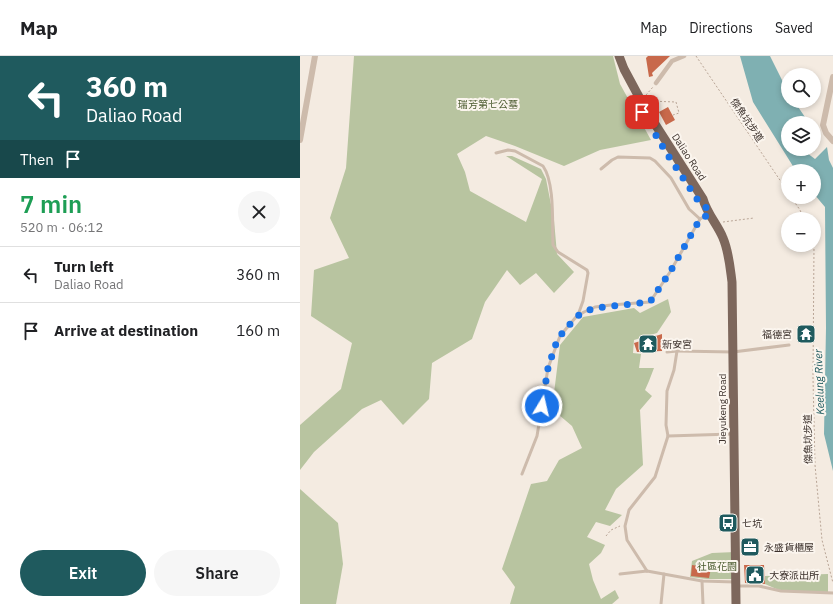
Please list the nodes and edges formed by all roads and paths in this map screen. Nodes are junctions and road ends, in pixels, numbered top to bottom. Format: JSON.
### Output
{"nodes":[{"id":1,"x":315,"y":56,"type":"edge"},
{"id":2,"x":614,"y":56,"type":"edge"},
{"id":3,"x":619,"y":56,"type":"edge"},
{"id":4,"x":684,"y":56,"type":"edge"},
{"id":5,"x":696,"y":56,"type":"edge"},
{"id":6,"x":833,"y":77,"type":"edge"},
{"id":7,"x":656,"y":83,"type":"joint"},
{"id":8,"x":646,"y":95,"type":"dead end"},
{"id":9,"x":642,"y":100,"type":"dead end"},
{"id":10,"x":673,"y":115,"type":"dead end"},
{"id":11,"x":300,"y":140,"type":"edge"},
{"id":12,"x":833,"y":141,"type":"edge"},
{"id":13,"x":496,"y":153,"type":"dead end"},
{"id":14,"x":601,"y":170,"type":"dead end"},
{"id":15,"x":781,"y":182,"type":"edge"},
{"id":16,"x":711,"y":215,"type":"junction"},
{"id":17,"x":754,"y":218,"type":"dead end"},
{"id":18,"x":700,"y":219,"type":"junction"},
{"id":19,"x":814,"y":252,"type":"edge"},
{"id":20,"x":578,"y":315,"type":"junction"},
{"id":21,"x":789,"y":344,"type":"dead end"},
{"id":22,"x":667,"y":352,"type":"dead end"},
{"id":23,"x":677,"y":352,"type":"junction"},
{"id":24,"x":733,"y":352,"type":"junction"},
{"id":25,"x":733,"y":434,"type":"junction"},
{"id":26,"x":668,"y":436,"type":"junction"},
{"id":27,"x":522,"y":474,"type":"dead end"},
{"id":28,"x":625,"y":526,"type":"junction"},
{"id":29,"x":606,"y":536,"type":"dead end"},
{"id":30,"x":647,"y":570,"type":"junction"},
{"id":31,"x":620,"y":574,"type":"dead end"},
{"id":32,"x":664,"y":574,"type":"junction"},
{"id":33,"x":702,"y":581,"type":"junction"},
{"id":34,"x":833,"y":583,"type":"edge"},
{"id":35,"x":735,"y":584,"type":"junction"},
{"id":36,"x":833,"y":593,"type":"edge"},
{"id":37,"x":661,"y":604,"type":"edge"},
{"id":38,"x":703,"y":604,"type":"edge"},
{"id":39,"x":736,"y":604,"type":"edge"}],
"edges":[{"from":1,"to":11,"type":"street"},
{"from":2,"to":16,"type":"main road","name":"Daliao Road"},
{"from":3,"to":16,"type":"main road","name":"Daliao Road"},
{"from":4,"to":7,"type":"street"},
{"from":5,"to":15,"type":"path","name":"傑魚坑步道"},
{"from":6,"to":12,"type":"street"},
{"from":7,"to":8,"type":"path"},
{"from":9,"to":10,"type":"path"},
{"from":13,"to":20,"type":"lane"},
{"from":14,"to":18,"type":"lane"},
{"from":16,"to":17,"type":"path"},
{"from":16,"to":18,"type":"lane"},
{"from":16,"to":24,"type":"main road","name":"Jieyukeng Road"},
{"from":18,"to":20,"type":"lane"},
{"from":19,"to":34,"type":"path","name":"傑魚坑步道"},
{"from":20,"to":27,"type":"lane"},
{"from":21,"to":24,"type":"lane"},
{"from":22,"to":23,"type":"lane"},
{"from":23,"to":24,"type":"lane"},
{"from":23,"to":26,"type":"lane"},
{"from":24,"to":25,"type":"main road","name":"Jieyukeng Road"},
{"from":25,"to":26,"type":"lane"},
{"from":25,"to":35,"type":"main road","name":"Jieyukeng Road"},
{"from":26,"to":28,"type":"lane"},
{"from":28,"to":29,"type":"path"},
{"from":28,"to":30,"type":"lane"},
{"from":30,"to":31,"type":"lane"},
{"from":30,"to":32,"type":"lane"},
{"from":32,"to":33,"type":"lane"},
{"from":32,"to":37,"type":"lane"},
{"from":33,"to":35,"type":"lane"},
{"from":33,"to":38,"type":"lane"},
{"from":35,"to":36,"type":"lane"},
{"from":35,"to":39,"type":"main road","name":"Jieyukeng Road"}]}
